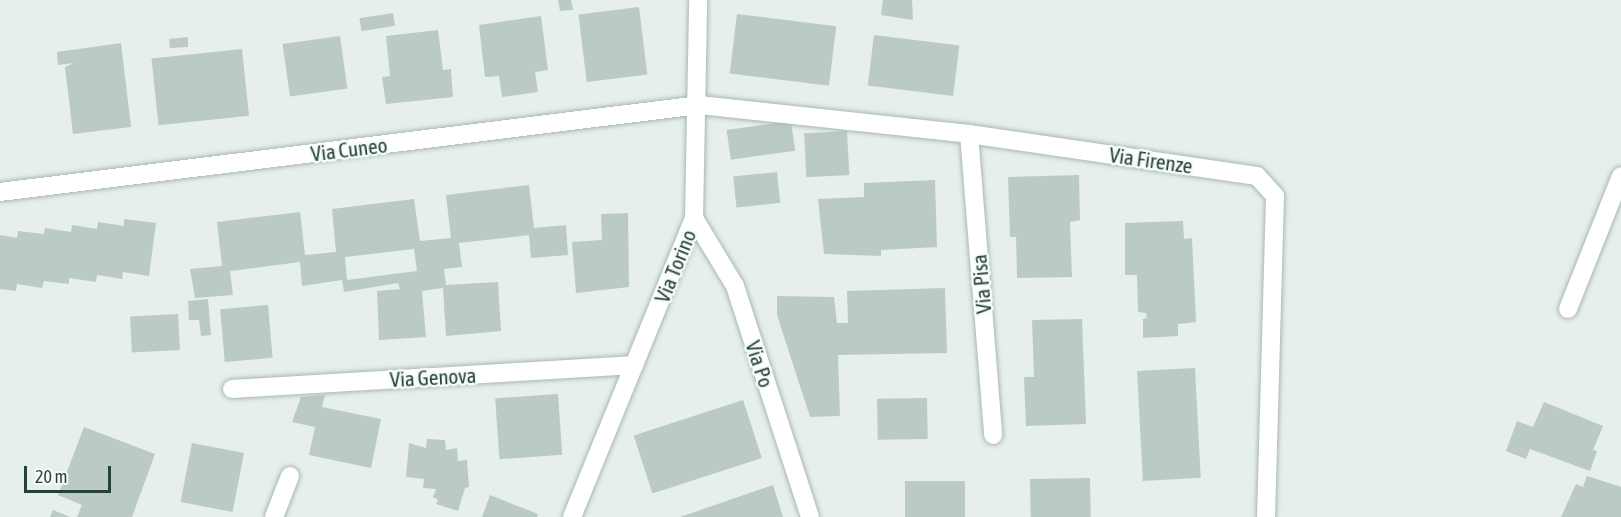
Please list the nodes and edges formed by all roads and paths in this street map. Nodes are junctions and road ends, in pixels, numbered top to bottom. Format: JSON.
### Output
{"nodes":[{"id":1,"x":698,"y":0,"type":"edge"},
{"id":2,"x":699,"y":105,"type":"junction"},
{"id":3,"x":969,"y":134,"type":"junction"},
{"id":4,"x":1621,"y":176,"type":"edge"},
{"id":5,"x":0,"y":192,"type":"edge"},
{"id":6,"x":694,"y":218,"type":"junction"},
{"id":7,"x":1568,"y":309,"type":"dead end"},
{"id":8,"x":634,"y":365,"type":"junction"},
{"id":9,"x":232,"y":389,"type":"dead end"},
{"id":10,"x":993,"y":435,"type":"dead end"},
{"id":11,"x":290,"y":476,"type":"dead end"},
{"id":12,"x":274,"y":517,"type":"edge"},
{"id":13,"x":572,"y":517,"type":"edge"},
{"id":14,"x":810,"y":517,"type":"edge"},
{"id":15,"x":1266,"y":517,"type":"edge"}],
"edges":[{"from":1,"to":2,"type":"street","name":"Via Torino"},
{"from":2,"to":3,"type":"street","name":"Via Firenze"},
{"from":2,"to":5,"type":"street","name":"Via Cuneo"},
{"from":2,"to":6,"type":"street","name":"Via Torino"},
{"from":3,"to":10,"type":"street","name":"Via Pisa"},
{"from":3,"to":15,"type":"street","name":"Via Firenze"},
{"from":4,"to":7,"type":"street"},
{"from":6,"to":8,"type":"street","name":"Via Torino"},
{"from":6,"to":14,"type":"street","name":"Via Po"},
{"from":8,"to":9,"type":"street","name":"Via Genova"},
{"from":8,"to":13,"type":"street","name":"Via Torino"},
{"from":11,"to":12,"type":"street"}]}
